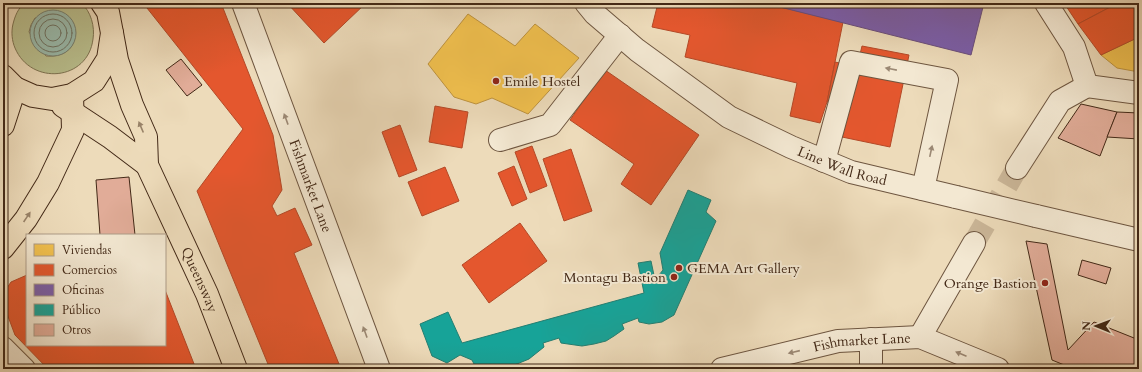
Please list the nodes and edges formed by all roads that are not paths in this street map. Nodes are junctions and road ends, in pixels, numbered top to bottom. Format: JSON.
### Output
{"nodes":[{"id":1,"x":102,"y":3,"type":"edge"},
{"id":2,"x":243,"y":3,"type":"edge"},
{"id":3,"x":586,"y":3,"type":"edge"},
{"id":4,"x":1046,"y":3,"type":"edge"},
{"id":5,"x":112,"y":33,"type":"junction"},
{"id":6,"x":620,"y":35,"type":"junction"},
{"id":7,"x":9,"y":82,"type":"edge"},
{"id":8,"x":1087,"y":86,"type":"junction"},
{"id":9,"x":1139,"y":94,"type":"edge"},
{"id":10,"x":65,"y":102,"type":"junction"},
{"id":11,"x":3,"y":125,"type":"edge"},
{"id":12,"x":500,"y":140,"type":"dead end"},
{"id":13,"x":824,"y":161,"type":"junction"},
{"id":14,"x":147,"y":165,"type":"junction"},
{"id":15,"x":1017,"y":168,"type":"tunnel mouth"},
{"id":16,"x":923,"y":189,"type":"junction"},
{"id":17,"x":1139,"y":240,"type":"edge"},
{"id":18,"x":974,"y":243,"type":"tunnel mouth"},
{"id":19,"x":3,"y":248,"type":"edge"},
{"id":20,"x":920,"y":337,"type":"junction"},
{"id":21,"x":871,"y":339,"type":"junction"},
{"id":22,"x":3,"y":348,"type":"edge"},
{"id":23,"x":24,"y":369,"type":"edge"},
{"id":24,"x":236,"y":369,"type":"edge"},
{"id":25,"x":379,"y":369,"type":"edge"},
{"id":26,"x":722,"y":369,"type":"edge"},
{"id":27,"x":871,"y":369,"type":"edge"},
{"id":28,"x":998,"y":369,"type":"edge"}],
"edges":[{"from":1,"to":5,"type":"main road","name":"Queensway"},
{"from":25,"to":2,"type":"street","name":"Fishmarket Lane","one_way":true},
{"from":3,"to":6,"type":"street","name":"Line Wall Road"},
{"from":4,"to":8,"type":"street"},
{"from":5,"to":10,"type":"main road"},
{"from":14,"to":5,"type":"main road","name":"Queensway","one_way":true},
{"from":6,"to":12,"type":"street"},
{"from":6,"to":13,"type":"street","name":"Line Wall Road"},
{"from":7,"to":10,"type":"main road"},
{"from":7,"to":11,"type":"main road"},
{"from":8,"to":9,"type":"street"},
{"from":8,"to":15,"type":"street"},
{"from":10,"to":14,"type":"main road"},
{"from":19,"to":10,"type":"main road","one_way":true},
{"from":13,"to":16,"type":"street","name":"Line Wall Road"},
{"from":16,"to":13,"type":"street","one_way":true},
{"from":14,"to":24,"type":"main road","name":"Queensway"},
{"from":16,"to":17,"type":"street","name":"Line Wall Road","bridge":true},
{"from":18,"to":20,"type":"street"},
{"from":20,"to":21,"type":"street","name":"Fishmarket Lane"},
{"from":28,"to":20,"type":"street","name":"Fishmarket Lane","one_way":true},
{"from":21,"to":26,"type":"street","name":"Fishmarket Lane","one_way":true},
{"from":21,"to":27,"type":"street"},
{"from":22,"to":23,"type":"street"}]}
